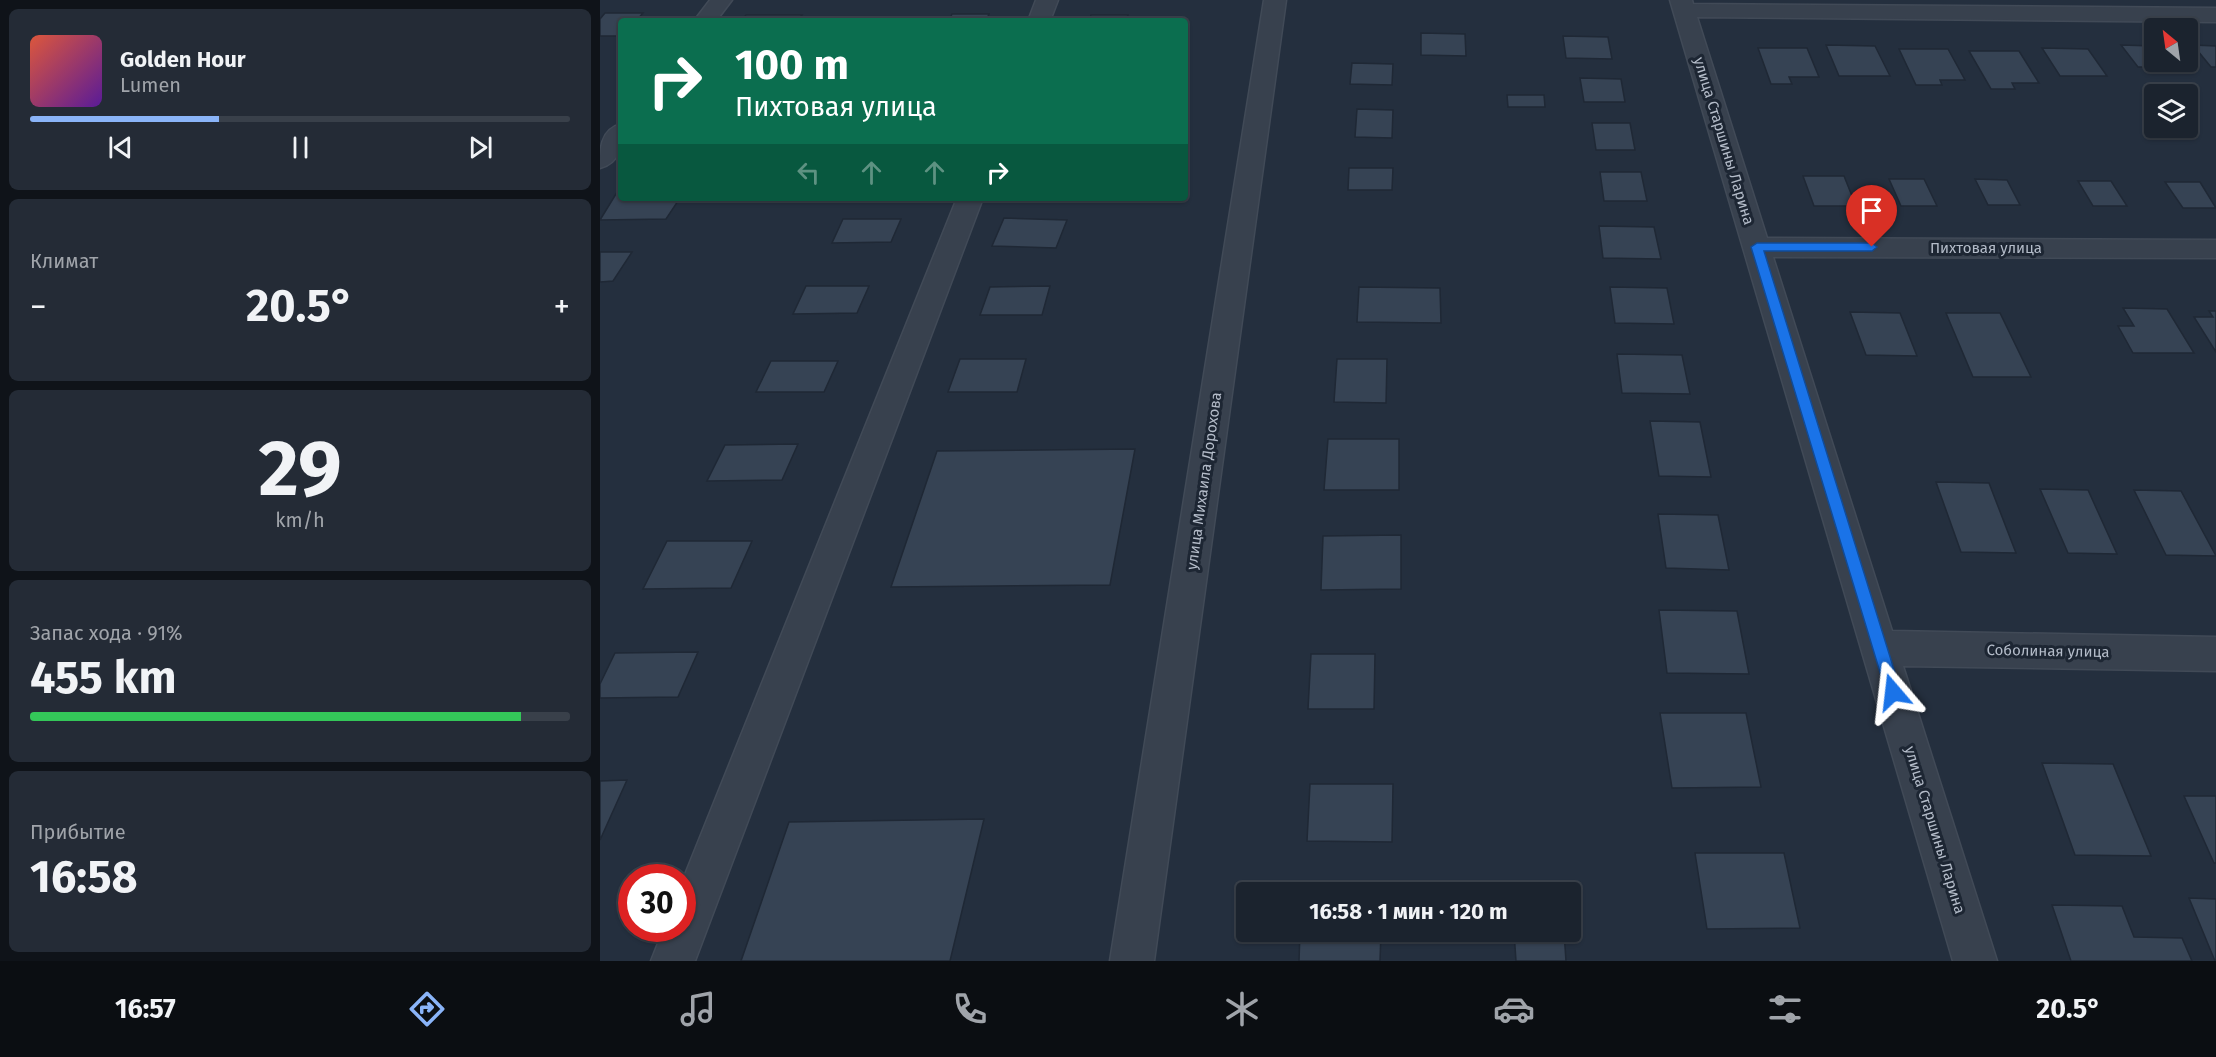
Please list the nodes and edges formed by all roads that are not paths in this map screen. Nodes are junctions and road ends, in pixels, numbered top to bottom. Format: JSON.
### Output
{"nodes":[{"id":1,"x":721,"y":0,"type":"edge"},
{"id":2,"x":1047,"y":0,"type":"edge"},
{"id":3,"x":1275,"y":0,"type":"edge"},
{"id":4,"x":1683,"y":5,"type":"edge"},
{"id":5,"x":2216,"y":15,"type":"edge"},
{"id":6,"x":707,"y":18,"type":"edge"},
{"id":7,"x":1040,"y":18,"type":"edge"},
{"id":8,"x":618,"y":136,"type":"edge"},
{"id":9,"x":600,"y":160,"type":"edge"},
{"id":10,"x":969,"y":201,"type":"edge"},
{"id":11,"x":1757,"y":247,"type":"junction"},
{"id":12,"x":2216,"y":249,"type":"edge"},
{"id":13,"x":1880,"y":648,"type":"junction"},
{"id":14,"x":2216,"y":654,"type":"edge"},
{"id":15,"x":673,"y":961,"type":"edge"},
{"id":16,"x":1132,"y":961,"type":"edge"},
{"id":17,"x":1976,"y":961,"type":"edge"}],
"edges":[{"from":1,"to":6,"type":"street"},
{"from":2,"to":7,"type":"street"},
{"from":3,"to":16,"type":"street","name":"улица Михаила Дорохова"},
{"from":4,"to":5,"type":"street","name":"улица Старшины Ларина"},
{"from":4,"to":11,"type":"street","name":"улица Старшины Ларина"},
{"from":8,"to":9,"type":"street"},
{"from":10,"to":15,"type":"street"},
{"from":11,"to":12,"type":"street","name":"Пихтовая улица"},
{"from":11,"to":13,"type":"street","name":"улица Старшины Ларина"},
{"from":13,"to":14,"type":"street","name":"Соболиная улица"},
{"from":13,"to":17,"type":"street","name":"улица Старшины Ларина"}]}
